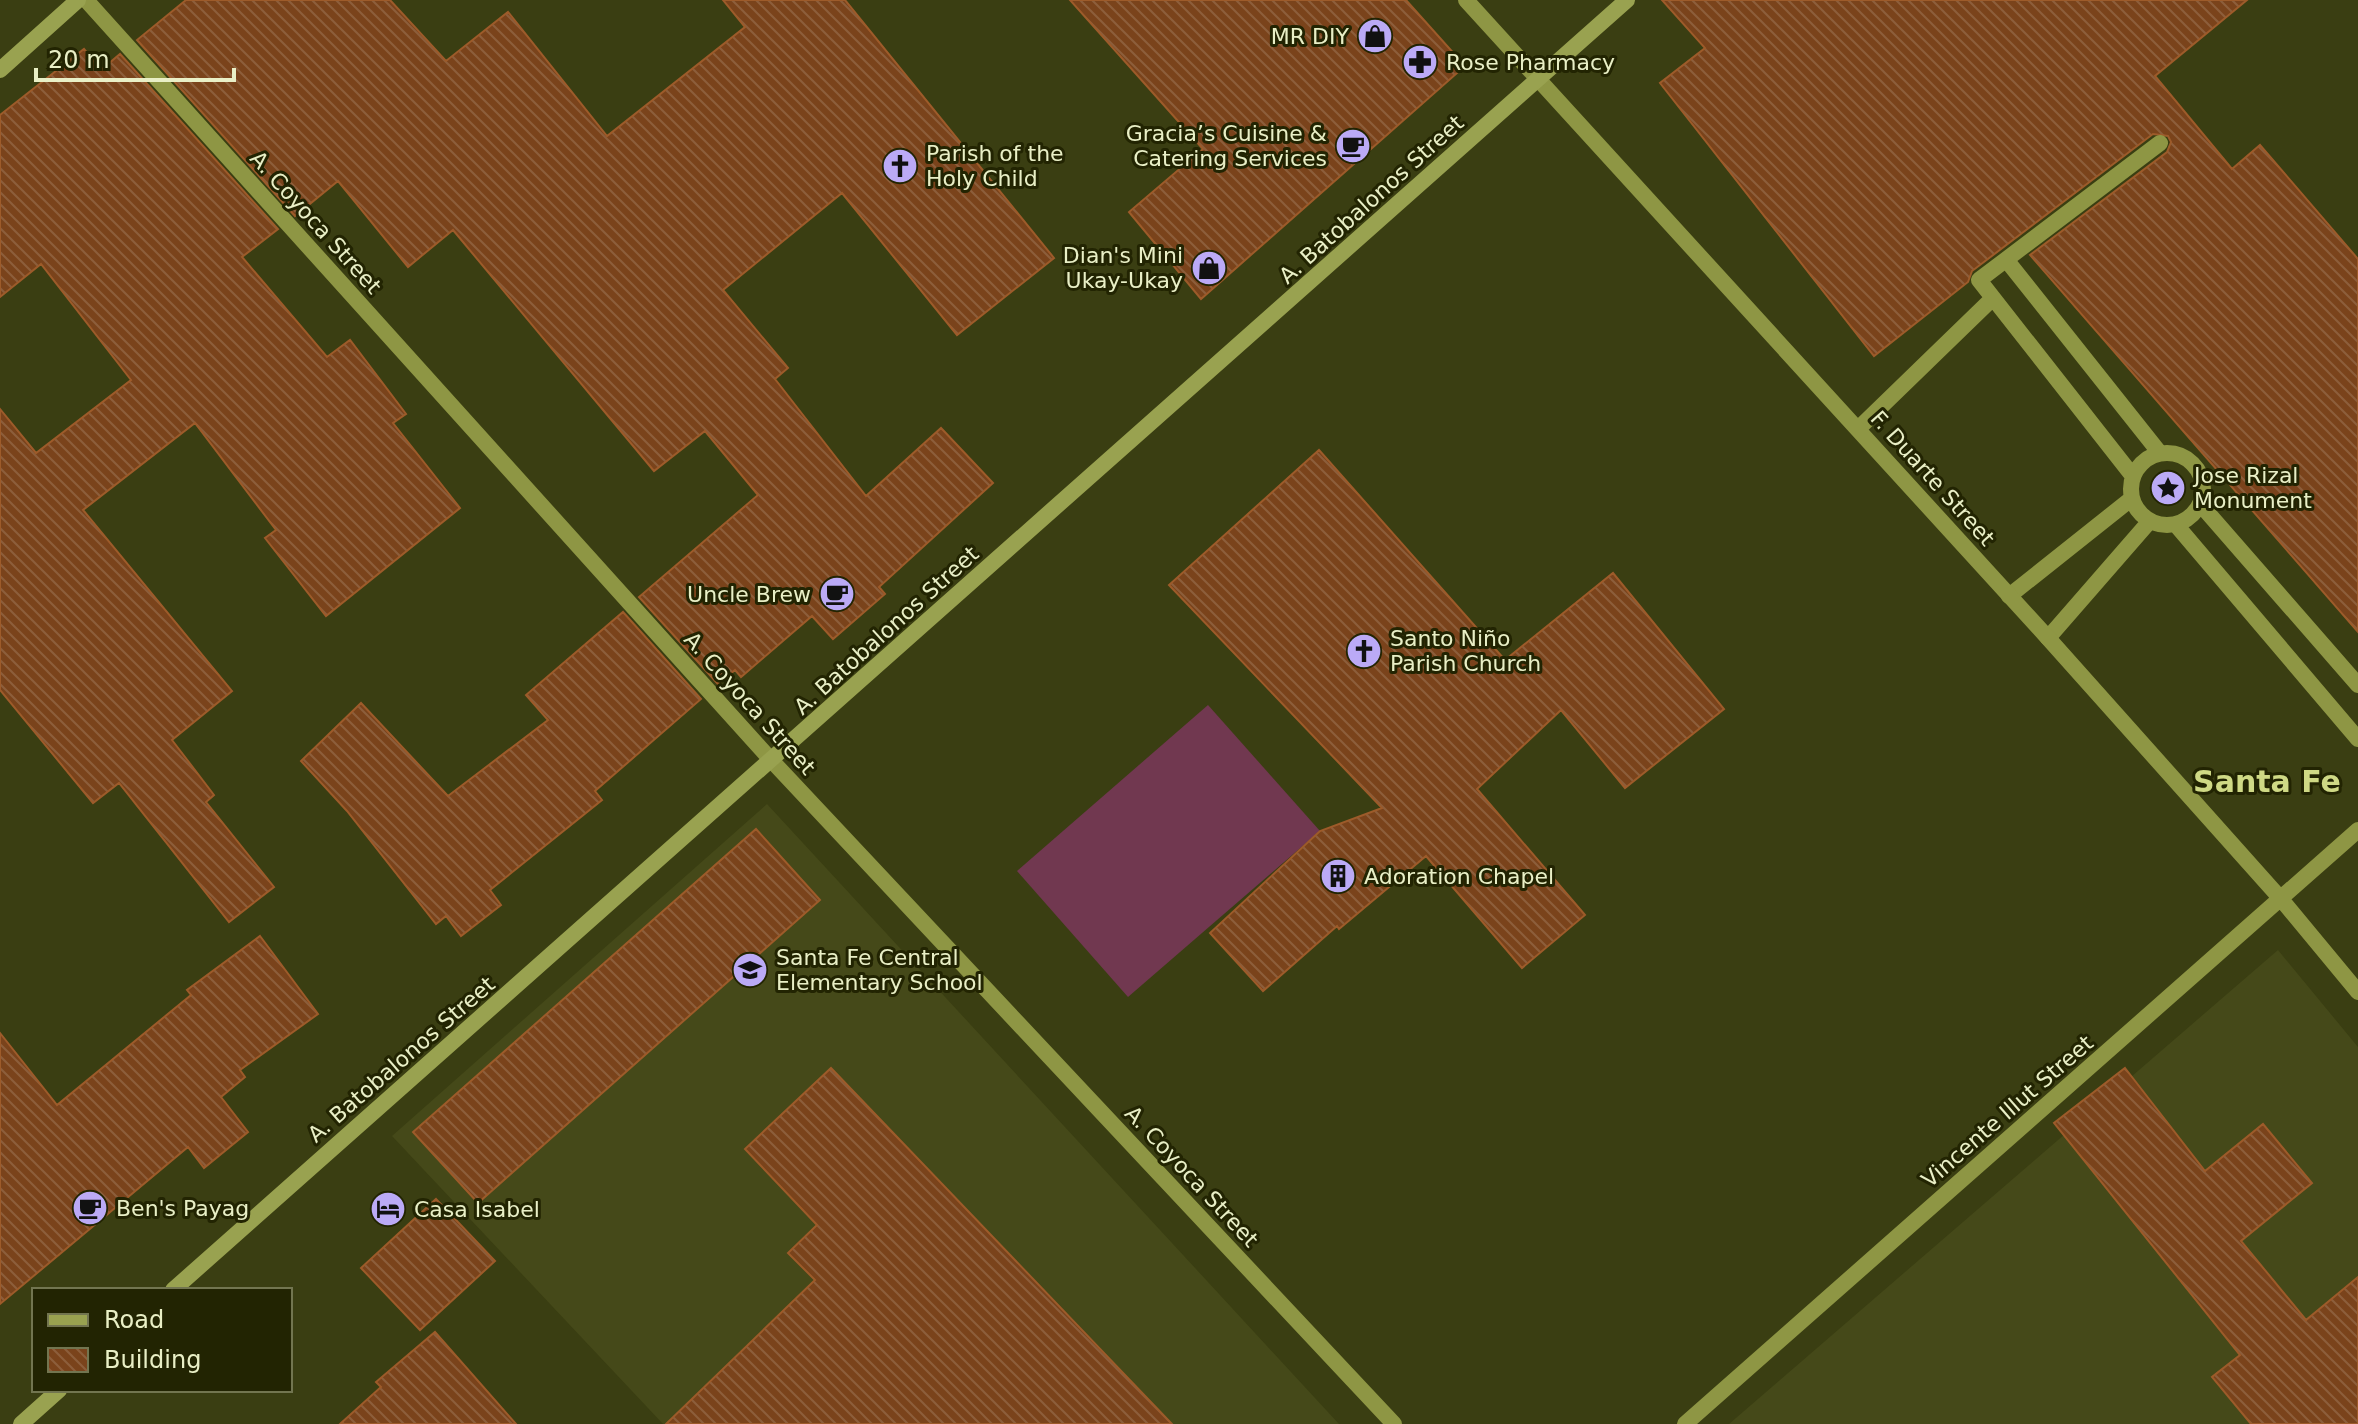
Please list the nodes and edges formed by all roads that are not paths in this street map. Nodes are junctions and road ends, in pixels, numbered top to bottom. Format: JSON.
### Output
{"nodes":[{"id":1,"x":78,"y":0,"type":"edge"},
{"id":2,"x":86,"y":0,"type":"edge"},
{"id":3,"x":1466,"y":0,"type":"edge"},
{"id":4,"x":1627,"y":0,"type":"edge"},
{"id":5,"x":0,"y":70,"type":"edge"},
{"id":6,"x":1539,"y":79,"type":"junction"},
{"id":7,"x":2160,"y":143,"type":"dead end"},
{"id":8,"x":2008,"y":262,"type":"junction"},
{"id":9,"x":1993,"y":298,"type":"junction"},
{"id":10,"x":1859,"y":428,"type":"junction"},
{"id":11,"x":2159,"y":452,"type":"junction"},
{"id":12,"x":2132,"y":475,"type":"junction"},
{"id":13,"x":2131,"y":499,"type":"junction"},
{"id":14,"x":2201,"y":505,"type":"junction"},
{"id":15,"x":2149,"y":522,"type":"junction"},
{"id":16,"x":2177,"y":526,"type":"junction"},
{"id":17,"x":2009,"y":596,"type":"junction"},
{"id":18,"x":2048,"y":638,"type":"junction"},
{"id":19,"x":2358,"y":685,"type":"edge"},
{"id":20,"x":2358,"y":739,"type":"edge"},
{"id":21,"x":772,"y":761,"type":"junction"},
{"id":22,"x":2358,"y":830,"type":"edge"},
{"id":23,"x":2281,"y":899,"type":"junction"},
{"id":24,"x":2358,"y":992,"type":"edge"},
{"id":25,"x":175,"y":1288,"type":"edge"},
{"id":26,"x":57,"y":1392,"type":"edge"},
{"id":27,"x":21,"y":1424,"type":"edge"},
{"id":28,"x":1394,"y":1424,"type":"edge"},
{"id":29,"x":1685,"y":1424,"type":"edge"}],
"edges":[{"from":1,"to":5,"type":"street"},
{"from":2,"to":21,"type":"street","name":"A. Coyoca Street"},
{"from":3,"to":6,"type":"street","name":"F. Duarte Street"},
{"from":4,"to":6,"type":"street","name":"A. Batobalonos Street"},
{"from":6,"to":10,"type":"street","name":"F. Duarte Street"},
{"from":6,"to":21,"type":"street","name":"A. Batobalonos Street"},
{"from":7,"to":8,"type":"street"},
{"from":8,"to":9,"type":"street"},
{"from":8,"to":11,"type":"street"},
{"from":9,"to":10,"type":"street"},
{"from":9,"to":12,"type":"street"},
{"from":10,"to":17,"type":"street","name":"F. Duarte Street"},
{"from":11,"to":12,"type":"street"},
{"from":11,"to":14,"type":"street"},
{"from":12,"to":13,"type":"street"},
{"from":13,"to":15,"type":"street"},
{"from":13,"to":17,"type":"street"},
{"from":14,"to":16,"type":"street"},
{"from":14,"to":19,"type":"street"},
{"from":15,"to":16,"type":"street"},
{"from":15,"to":18,"type":"street"},
{"from":16,"to":20,"type":"street"},
{"from":17,"to":18,"type":"street","name":"F. Duarte Street"},
{"from":18,"to":23,"type":"street","name":"F. Duarte Street"},
{"from":21,"to":25,"type":"street","name":"A. Batobalonos Street"},
{"from":21,"to":28,"type":"street","name":"A. Coyoca Street"},
{"from":22,"to":23,"type":"street","name":"Vincente Illut Street"},
{"from":23,"to":24,"type":"street","name":"F. Duarte Street"},
{"from":23,"to":29,"type":"street","name":"Vincente Illut Street"},
{"from":26,"to":27,"type":"street"}]}
